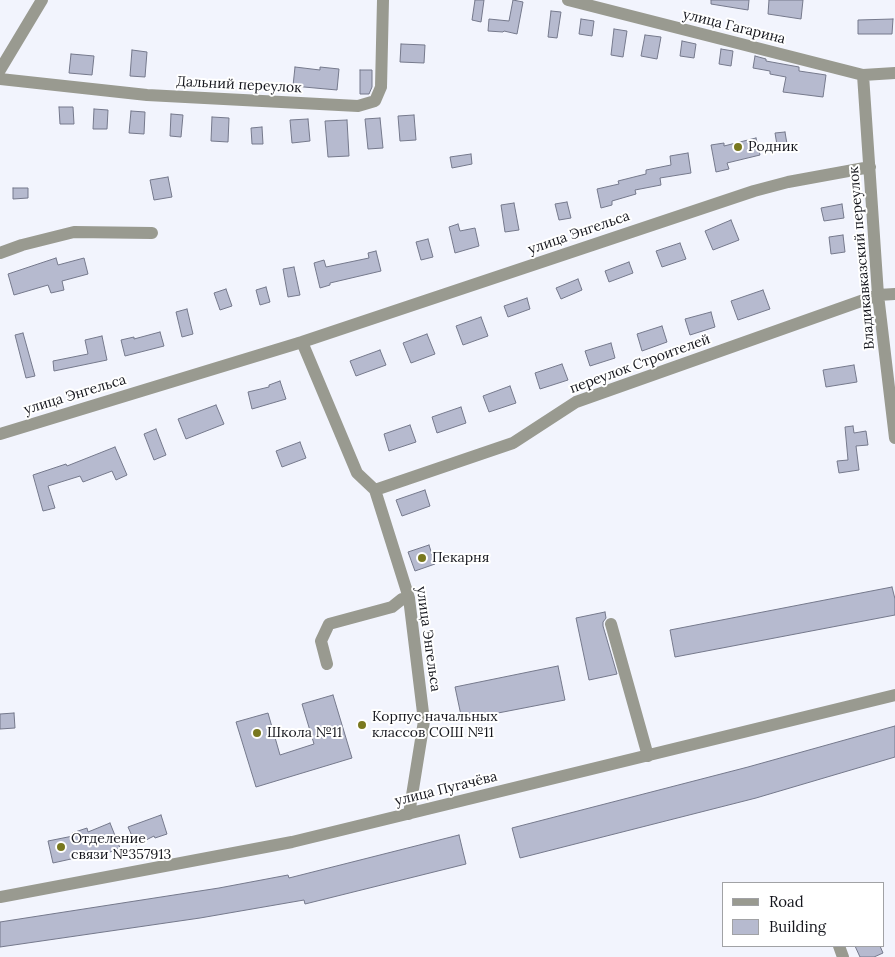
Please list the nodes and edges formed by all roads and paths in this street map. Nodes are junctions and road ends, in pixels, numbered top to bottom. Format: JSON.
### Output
{"nodes":[{"id":1,"x":42,"y":0,"type":"edge"},
{"id":2,"x":383,"y":0,"type":"edge"},
{"id":3,"x":568,"y":0,"type":"edge"},
{"id":4,"x":0,"y":70,"type":"edge"},
{"id":5,"x":895,"y":73,"type":"edge"},
{"id":6,"x":863,"y":75,"type":"junction"},
{"id":7,"x":0,"y":79,"type":"edge"},
{"id":8,"x":870,"y":167,"type":"junction"},
{"id":9,"x":152,"y":233,"type":"dead end"},
{"id":10,"x":0,"y":253,"type":"edge"},
{"id":11,"x":895,"y":294,"type":"edge"},
{"id":12,"x":878,"y":295,"type":"junction"},
{"id":13,"x":302,"y":342,"type":"junction"},
{"id":14,"x":0,"y":434,"type":"edge"},
{"id":15,"x":895,"y":438,"type":"edge"},
{"id":16,"x":375,"y":490,"type":"junction"},
{"id":17,"x":409,"y":598,"type":"junction"},
{"id":18,"x":612,"y":624,"type":"dead end"},
{"id":19,"x":327,"y":664,"type":"dead end"},
{"id":20,"x":895,"y":695,"type":"edge"},
{"id":21,"x":648,"y":756,"type":"junction"},
{"id":22,"x":410,"y":814,"type":"junction"},
{"id":23,"x":0,"y":897,"type":"edge"}],
"edges":[{"from":1,"to":4,"type":"street"},
{"from":2,"to":7,"type":"street","name":"Дальний переулок"},
{"from":3,"to":6,"type":"street","name":"улица Гагарина"},
{"from":5,"to":6,"type":"street","name":"улица Гагарина"},
{"from":6,"to":8,"type":"street","name":"Владикавказский переулок"},
{"from":8,"to":12,"type":"street","name":"Владикавказский переулок"},
{"from":8,"to":13,"type":"street","name":"улица Энгельса"},
{"from":9,"to":10,"type":"street"},
{"from":11,"to":12,"type":"street","name":"переулок Строителей"},
{"from":12,"to":15,"type":"street","name":"Владикавказский переулок"},
{"from":12,"to":16,"type":"street","name":"переулок Строителей"},
{"from":13,"to":14,"type":"street","name":"улица Энгельса"},
{"from":13,"to":16,"type":"street","name":"улица Энгельса"},
{"from":16,"to":17,"type":"street","name":"улица Энгельса"},
{"from":17,"to":19,"type":"street"},
{"from":17,"to":22,"type":"street","name":"улица Энгельса"},
{"from":18,"to":21,"type":"street"},
{"from":20,"to":21,"type":"street","name":"улица Пугачёва"},
{"from":21,"to":22,"type":"street","name":"улица Пугачёва"},
{"from":22,"to":23,"type":"street","name":"улица Пугачёва"}]}
